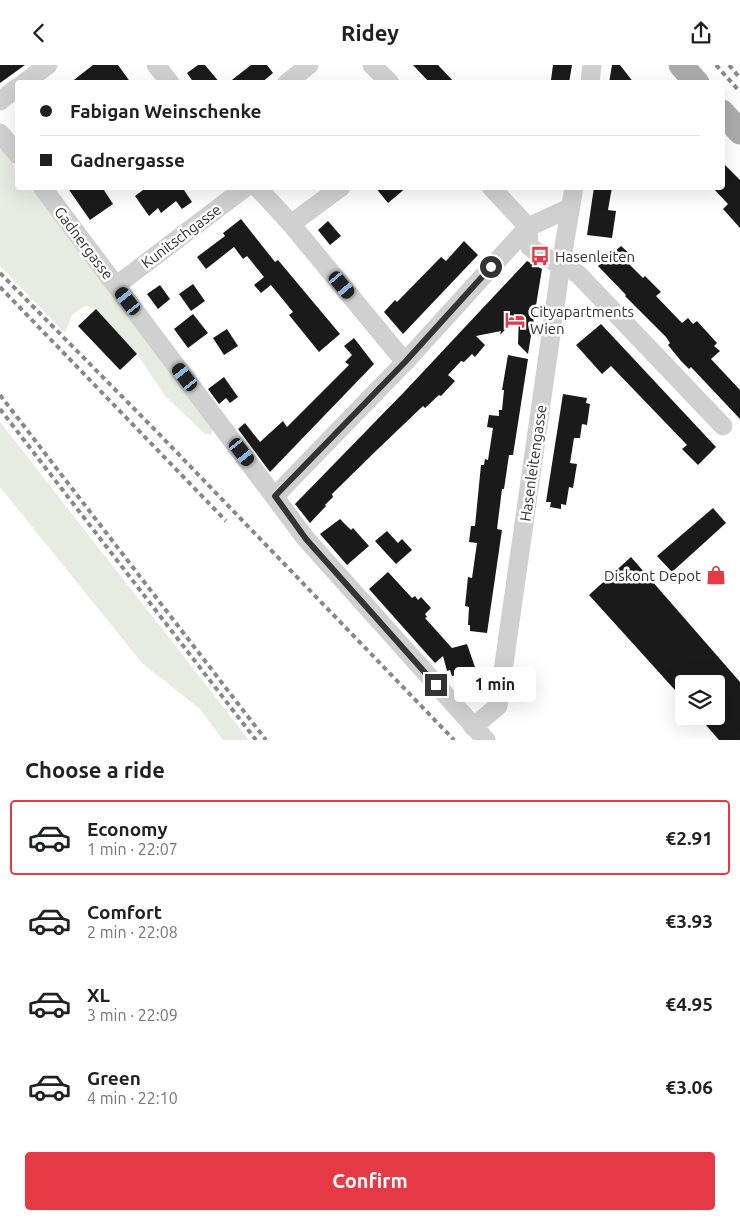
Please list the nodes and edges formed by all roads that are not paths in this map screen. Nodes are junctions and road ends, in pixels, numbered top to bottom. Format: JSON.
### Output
{"nodes":[{"id":1,"x":48,"y":65,"type":"edge"},
{"id":2,"x":156,"y":65,"type":"edge"},
{"id":3,"x":309,"y":65,"type":"edge"},
{"id":4,"x":372,"y":65,"type":"edge"},
{"id":5,"x":592,"y":65,"type":"edge"},
{"id":6,"x":681,"y":65,"type":"edge"},
{"id":7,"x":28,"y":80,"type":"edge"},
{"id":8,"x":168,"y":80,"type":"edge"},
{"id":9,"x":291,"y":80,"type":"edge"},
{"id":10,"x":387,"y":80,"type":"edge"},
{"id":11,"x":590,"y":80,"type":"edge"},
{"id":12,"x":694,"y":80,"type":"edge"},
{"id":13,"x":15,"y":89,"type":"edge"},
{"id":14,"x":0,"y":101,"type":"edge"},
{"id":15,"x":725,"y":115,"type":"edge"},
{"id":16,"x":740,"y":132,"type":"edge"},
{"id":17,"x":0,"y":133,"type":"edge"},
{"id":18,"x":15,"y":151,"type":"edge"},
{"id":19,"x":44,"y":190,"type":"edge"},
{"id":20,"x":242,"y":190,"type":"edge"},
{"id":21,"x":261,"y":190,"type":"edge"},
{"id":22,"x":337,"y":190,"type":"edge"},
{"id":23,"x":494,"y":190,"type":"edge"},
{"id":24,"x":573,"y":190,"type":"edge"},
{"id":25,"x":570,"y":207,"type":"junction"},
{"id":26,"x":291,"y":224,"type":"junction"},
{"id":27,"x":528,"y":227,"type":"junction"},
{"id":28,"x":561,"y":264,"type":"junction"},
{"id":29,"x":117,"y":285,"type":"junction"},
{"id":30,"x":405,"y":362,"type":"junction"},
{"id":31,"x":723,"y":426,"type":"dead end"},
{"id":32,"x":275,"y":496,"type":"junction"},
{"id":33,"x":479,"y":733,"type":"edge"}],
"edges":[{"from":1,"to":7,"type":"street"},
{"from":2,"to":8,"type":"street"},
{"from":3,"to":9,"type":"street"},
{"from":4,"to":10,"type":"street"},
{"from":5,"to":11,"type":"street"},
{"from":6,"to":12,"type":"main road"},
{"from":13,"to":14,"type":"street"},
{"from":15,"to":16,"type":"main road"},
{"from":17,"to":18,"type":"street"},
{"from":19,"to":29,"type":"street","name":"Gadnergasse"},
{"from":20,"to":29,"type":"street","name":"Kunitschgasse"},
{"from":21,"to":26,"type":"street"},
{"from":22,"to":26,"type":"street"},
{"from":23,"to":27,"type":"street"},
{"from":24,"to":25,"type":"street","name":"Hasenleitengasse"},
{"from":25,"to":27,"type":"street"},
{"from":25,"to":28,"type":"street","name":"Hasenleitengasse"},
{"from":26,"to":30,"type":"street"},
{"from":27,"to":28,"type":"street"},
{"from":27,"to":30,"type":"street"},
{"from":28,"to":31,"type":"street"},
{"from":28,"to":33,"type":"street","name":"Hasenleitengasse"},
{"from":29,"to":32,"type":"street","name":"Gadnergasse"},
{"from":30,"to":32,"type":"street"},
{"from":32,"to":33,"type":"street","name":"Gadnergasse"}]}
